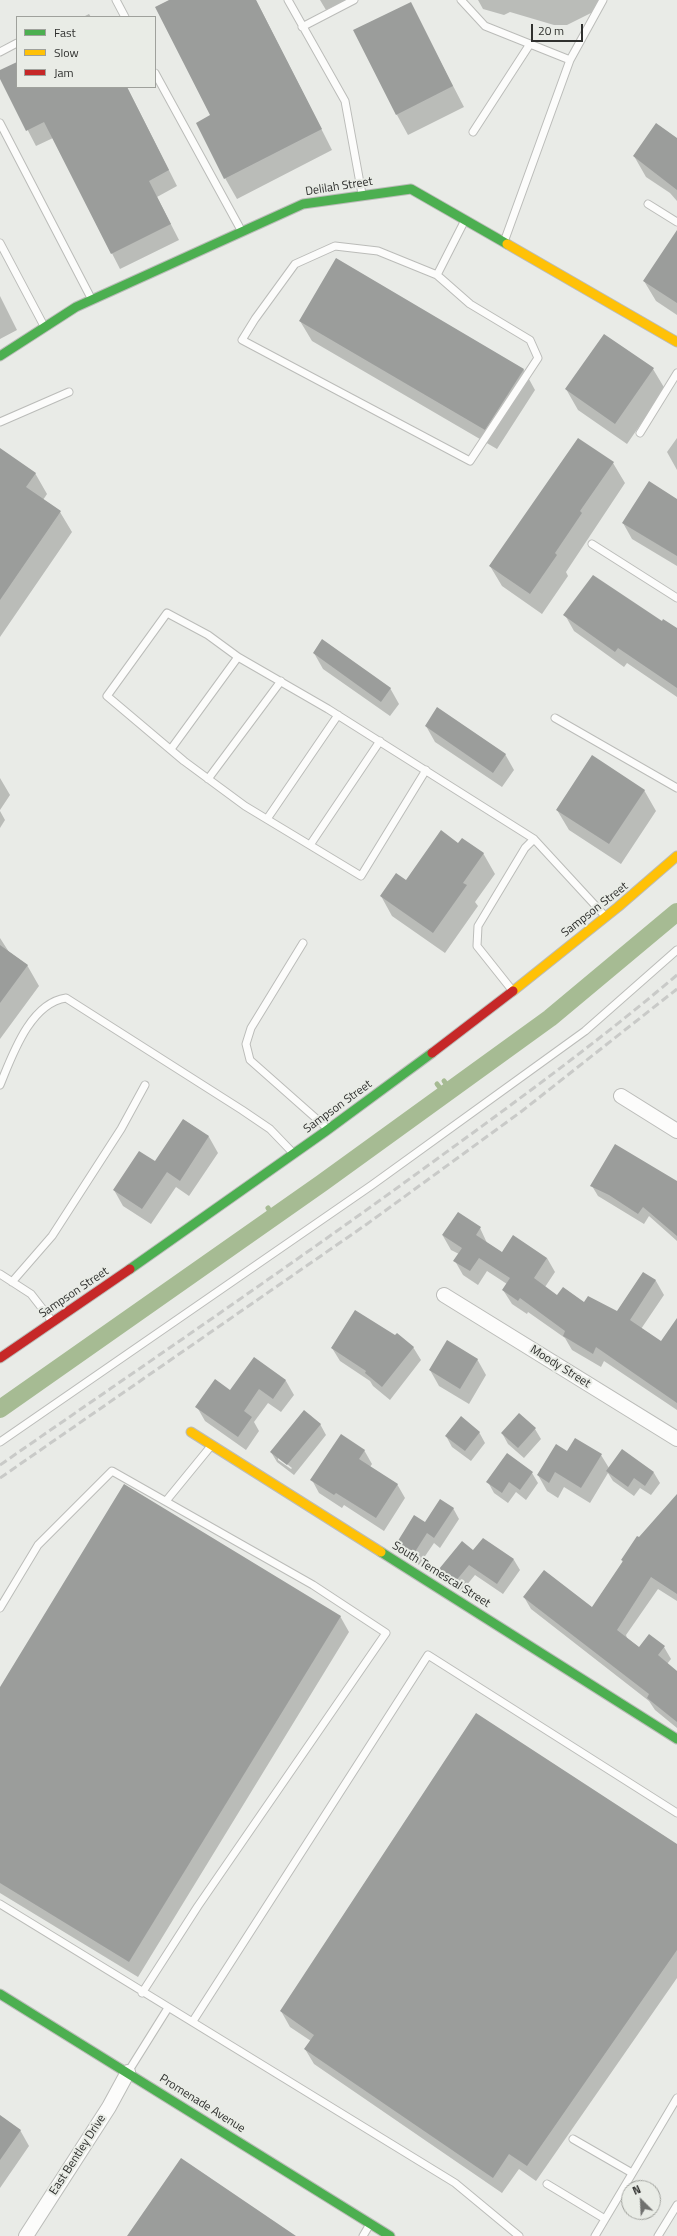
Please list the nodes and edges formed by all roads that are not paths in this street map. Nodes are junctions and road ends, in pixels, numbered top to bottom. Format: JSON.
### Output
{"nodes":[{"id":1,"x":116,"y":0,"type":"edge"},
{"id":2,"x":288,"y":0,"type":"edge"},
{"id":3,"x":354,"y":0,"type":"edge"},
{"id":4,"x":461,"y":0,"type":"edge"},
{"id":5,"x":603,"y":0,"type":"edge"},
{"id":6,"x":124,"y":16,"type":"edge"},
{"id":7,"x":302,"y":27,"type":"junction"},
{"id":8,"x":16,"y":44,"type":"edge"},
{"id":9,"x":530,"y":44,"type":"junction"},
{"id":10,"x":0,"y":52,"type":"edge"},
{"id":11,"x":570,"y":60,"type":"junction"},
{"id":12,"x":156,"y":75,"type":"edge"},
{"id":13,"x":0,"y":123,"type":"edge"},
{"id":14,"x":473,"y":132,"type":"dead end"},
{"id":15,"x":362,"y":196,"type":"junction"},
{"id":16,"x":648,"y":204,"type":"dead end"},
{"id":17,"x":465,"y":220,"type":"junction"},
{"id":18,"x":677,"y":222,"type":"edge"},
{"id":19,"x":242,"y":232,"type":"junction"},
{"id":20,"x":504,"y":242,"type":"junction"},
{"id":21,"x":0,"y":243,"type":"edge"},
{"id":22,"x":437,"y":275,"type":"junction"},
{"id":23,"x":92,"y":300,"type":"junction"},
{"id":24,"x":45,"y":327,"type":"junction"},
{"id":25,"x":677,"y":342,"type":"edge"},
{"id":26,"x":0,"y":356,"type":"edge"},
{"id":27,"x":677,"y":373,"type":"edge"},
{"id":28,"x":69,"y":392,"type":"dead end"},
{"id":29,"x":0,"y":422,"type":"edge"},
{"id":30,"x":640,"y":433,"type":"dead end"},
{"id":31,"x":592,"y":544,"type":"dead end"},
{"id":32,"x":677,"y":598,"type":"edge"},
{"id":33,"x":238,"y":657,"type":"junction"},
{"id":34,"x":280,"y":681,"type":"junction"},
{"id":35,"x":338,"y":715,"type":"junction"},
{"id":36,"x":555,"y":718,"type":"dead end"},
{"id":37,"x":380,"y":741,"type":"junction"},
{"id":38,"x":171,"y":750,"type":"junction"},
{"id":39,"x":426,"y":770,"type":"junction"},
{"id":40,"x":208,"y":779,"type":"junction"},
{"id":41,"x":677,"y":788,"type":"edge"},
{"id":42,"x":267,"y":819,"type":"junction"},
{"id":43,"x":534,"y":839,"type":"junction"},
{"id":44,"x":310,"y":845,"type":"junction"},
{"id":45,"x":677,"y":856,"type":"edge"},
{"id":46,"x":606,"y":917,"type":"junction"},
{"id":47,"x":303,"y":943,"type":"dead end"},
{"id":48,"x":677,"y":950,"type":"edge"},
{"id":49,"x":513,"y":991,"type":"junction"},
{"id":50,"x":0,"y":1085,"type":"edge"},
{"id":51,"x":145,"y":1085,"type":"dead end"},
{"id":52,"x":621,"y":1096,"type":"dead end"},
{"id":53,"x":328,"y":1129,"type":"junction"},
{"id":54,"x":677,"y":1131,"type":"edge"},
{"id":55,"x":294,"y":1154,"type":"junction"},
{"id":56,"x":0,"y":1274,"type":"edge"},
{"id":57,"x":12,"y":1282,"type":"junction"},
{"id":58,"x":444,"y":1295,"type":"dead end"},
{"id":59,"x":53,"y":1322,"type":"junction"},
{"id":60,"x":0,"y":1358,"type":"edge"},
{"id":61,"x":191,"y":1432,"type":"dead end"},
{"id":62,"x":677,"y":1439,"type":"edge"},
{"id":63,"x":0,"y":1442,"type":"edge"},
{"id":64,"x":212,"y":1446,"type":"junction"},
{"id":65,"x":166,"y":1501,"type":"junction"},
{"id":66,"x":0,"y":1608,"type":"edge"},
{"id":67,"x":677,"y":1739,"type":"edge"},
{"id":68,"x":677,"y":1813,"type":"edge"},
{"id":69,"x":0,"y":1904,"type":"edge"},
{"id":70,"x":142,"y":1993,"type":"junction"},
{"id":71,"x":0,"y":1994,"type":"edge"},
{"id":72,"x":168,"y":2008,"type":"junction"},
{"id":73,"x":193,"y":2021,"type":"junction"},
{"id":74,"x":128,"y":2072,"type":"junction"},
{"id":75,"x":677,"y":2098,"type":"edge"},
{"id":76,"x":573,"y":2139,"type":"dead end"},
{"id":77,"x":632,"y":2173,"type":"junction"},
{"id":78,"x":547,"y":2184,"type":"dead end"},
{"id":79,"x":677,"y":2205,"type":"edge"},
{"id":80,"x":605,"y":2219,"type":"junction"},
{"id":81,"x":371,"y":2222,"type":"junction"},
{"id":82,"x":26,"y":2236,"type":"edge"},
{"id":83,"x":363,"y":2236,"type":"edge"},
{"id":84,"x":390,"y":2236,"type":"edge"},
{"id":85,"x":519,"y":2236,"type":"edge"},
{"id":86,"x":595,"y":2236,"type":"edge"},
{"id":87,"x":658,"y":2236,"type":"edge"}],
"edges":[{"from":1,"to":6,"type":"lane"},
{"from":2,"to":7,"type":"lane"},
{"from":3,"to":7,"type":"lane"},
{"from":4,"to":9,"type":"lane"},
{"from":5,"to":11,"type":"lane"},
{"from":7,"to":15,"type":"lane"},
{"from":8,"to":10,"type":"lane"},
{"from":9,"to":11,"type":"lane"},
{"from":9,"to":14,"type":"lane"},
{"from":11,"to":20,"type":"lane"},
{"from":12,"to":19,"type":"lane"},
{"from":13,"to":23,"type":"lane"},
{"from":15,"to":17,"type":"street","name":"Delilah Street"},
{"from":15,"to":19,"type":"street","name":"Delilah Street"},
{"from":16,"to":18,"type":"lane"},
{"from":17,"to":20,"type":"street","name":"Delilah Street"},
{"from":17,"to":22,"type":"lane"},
{"from":19,"to":23,"type":"street","name":"Delilah Street"},
{"from":20,"to":25,"type":"street","name":"Delilah Street"},
{"from":21,"to":24,"type":"lane"},
{"from":22,"to":22,"type":"lane"},
{"from":23,"to":24,"type":"street","name":"Delilah Street"},
{"from":24,"to":26,"type":"street","name":"Delilah Street"},
{"from":27,"to":30,"type":"lane"},
{"from":28,"to":29,"type":"lane"},
{"from":31,"to":32,"type":"lane"},
{"from":33,"to":34,"type":"lane"},
{"from":33,"to":38,"type":"lane"},
{"from":33,"to":38,"type":"lane"},
{"from":34,"to":35,"type":"lane"},
{"from":34,"to":40,"type":"lane"},
{"from":35,"to":37,"type":"lane"},
{"from":35,"to":42,"type":"lane"},
{"from":36,"to":41,"type":"lane"},
{"from":37,"to":39,"type":"lane"},
{"from":37,"to":44,"type":"lane"},
{"from":38,"to":40,"type":"lane"},
{"from":39,"to":43,"type":"lane"},
{"from":39,"to":44,"type":"lane"},
{"from":40,"to":42,"type":"lane"},
{"from":42,"to":44,"type":"lane"},
{"from":43,"to":46,"type":"lane"},
{"from":43,"to":49,"type":"lane"},
{"from":45,"to":46,"type":"street","name":"Sampson Street"},
{"from":46,"to":49,"type":"street","name":"Sampson Street"},
{"from":47,"to":53,"type":"lane"},
{"from":48,"to":63,"type":"lane"},
{"from":49,"to":53,"type":"street","name":"Sampson Street"},
{"from":50,"to":55,"type":"lane"},
{"from":51,"to":57,"type":"lane"},
{"from":52,"to":54,"type":"street"},
{"from":53,"to":55,"type":"street","name":"Sampson Street"},
{"from":55,"to":59,"type":"street","name":"Sampson Street"},
{"from":56,"to":57,"type":"lane"},
{"from":57,"to":59,"type":"lane"},
{"from":58,"to":62,"type":"street","name":"Moody Street"},
{"from":59,"to":60,"type":"street","name":"Sampson Street"},
{"from":61,"to":64,"type":"street","name":"South Temescal Street"},
{"from":64,"to":65,"type":"lane"},
{"from":64,"to":67,"type":"street","name":"South Temescal Street"},
{"from":65,"to":66,"type":"lane"},
{"from":65,"to":70,"type":"lane"},
{"from":68,"to":73,"type":"lane"},
{"from":69,"to":70,"type":"lane"},
{"from":70,"to":72,"type":"lane"},
{"from":71,"to":74,"type":"street","name":"Promenade Avenue"},
{"from":72,"to":73,"type":"lane"},
{"from":72,"to":74,"type":"lane"},
{"from":73,"to":85,"type":"lane"},
{"from":74,"to":81,"type":"street","name":"Promenade Avenue"},
{"from":74,"to":82,"type":"street","name":"East Bentley Drive"},
{"from":75,"to":77,"type":"lane"},
{"from":76,"to":77,"type":"lane"},
{"from":77,"to":80,"type":"lane"},
{"from":78,"to":80,"type":"lane"},
{"from":79,"to":87,"type":"lane"},
{"from":80,"to":86,"type":"lane"},
{"from":81,"to":83,"type":"lane"},
{"from":81,"to":84,"type":"street","name":"Promenade Avenue"}]}
